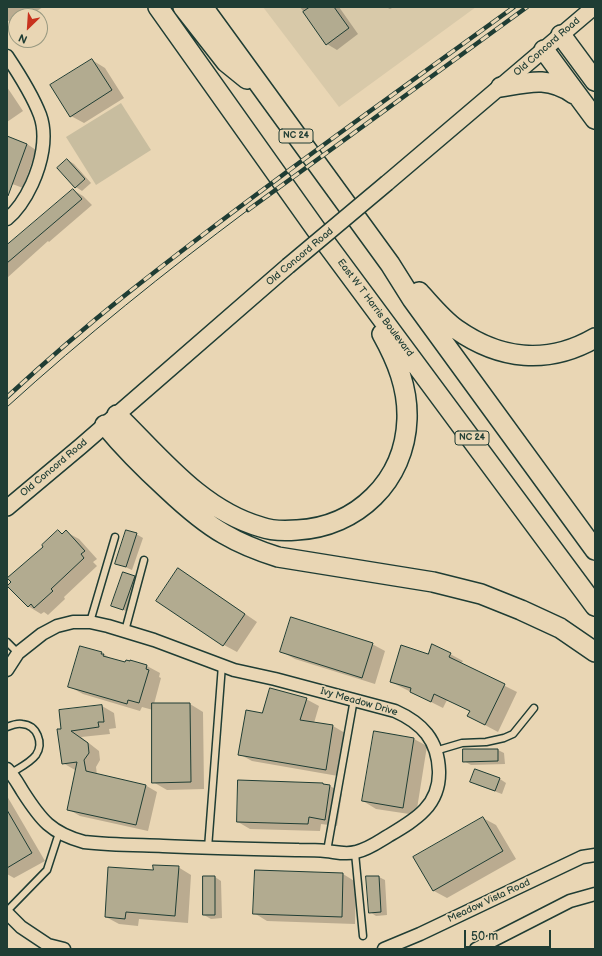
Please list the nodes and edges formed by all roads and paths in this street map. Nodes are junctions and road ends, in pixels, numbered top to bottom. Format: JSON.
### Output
{"nodes":[{"id":1,"x":158,"y":7,"type":"edge"},
{"id":2,"x":182,"y":7,"type":"edge"},
{"id":3,"x":203,"y":7,"type":"edge"},
{"id":4,"x":594,"y":7,"type":"edge"},
{"id":5,"x":561,"y":35,"type":"junction"},
{"id":6,"x":544,"y":50,"type":"junction"},
{"id":7,"x":7,"y":56,"type":"edge"},
{"id":8,"x":595,"y":81,"type":"edge"},
{"id":9,"x":501,"y":86,"type":"junction"},
{"id":10,"x":265,"y":93,"type":"junction"},
{"id":11,"x":580,"y":99,"type":"junction"},
{"id":12,"x":595,"y":119,"type":"edge"},
{"id":13,"x":7,"y":219,"type":"edge"},
{"id":14,"x":390,"y":264,"type":"junction"},
{"id":15,"x":348,"y":272,"type":"junction"},
{"id":16,"x":595,"y":338,"type":"edge"},
{"id":17,"x":111,"y":420,"type":"junction"},
{"id":18,"x":7,"y":508,"type":"edge"},
{"id":19,"x":115,"y":537,"type":"dead end"},
{"id":20,"x":595,"y":550,"type":"edge"},
{"id":21,"x":144,"y":560,"type":"dead end"},
{"id":22,"x":595,"y":606,"type":"edge"},
{"id":23,"x":90,"y":622,"type":"junction"},
{"id":24,"x":125,"y":631,"type":"junction"},
{"id":25,"x":7,"y":642,"type":"edge"},
{"id":26,"x":595,"y":652,"type":"edge"},
{"id":27,"x":18,"y":653,"type":"junction"},
{"id":28,"x":222,"y":665,"type":"junction"},
{"id":29,"x":7,"y":670,"type":"edge"},
{"id":30,"x":354,"y":699,"type":"junction"},
{"id":31,"x":534,"y":708,"type":"dead end"},
{"id":32,"x":7,"y":727,"type":"edge"},
{"id":33,"x":435,"y":751,"type":"junction"},
{"id":34,"x":9,"y":771,"type":"edge"},
{"id":35,"x":59,"y":833,"type":"junction"},
{"id":36,"x":208,"y":848,"type":"junction"},
{"id":37,"x":327,"y":851,"type":"junction"},
{"id":38,"x":355,"y":853,"type":"junction"},
{"id":39,"x":595,"y":855,"type":"edge"},
{"id":40,"x":595,"y":894,"type":"edge"},
{"id":41,"x":7,"y":912,"type":"edge"},
{"id":42,"x":363,"y":936,"type":"dead end"},
{"id":43,"x":64,"y":949,"type":"edge"},
{"id":44,"x":384,"y":949,"type":"edge"},
{"id":45,"x":476,"y":949,"type":"edge"}],
"edges":[{"from":1,"to":15,"type":"main road","name":"East W T Harris Boulevard","number":"NC 24"},
{"from":2,"to":10,"type":"main road"},
{"from":3,"to":10,"type":"main road","number":"NC 24"},
{"from":4,"to":5,"type":"street","name":"Old Concord Road"},
{"from":5,"to":6,"type":"street","name":"Old Concord Road"},
{"from":5,"to":8,"type":"main road"},
{"from":6,"to":9,"type":"street","name":"Old Concord Road"},
{"from":6,"to":11,"type":"main road"},
{"from":7,"to":13,"type":"street"},
{"from":9,"to":11,"type":"main road"},
{"from":9,"to":17,"type":"street","name":"Old Concord Road","bridge":true},
{"from":10,"to":14,"type":"main road","number":"NC 24"},
{"from":11,"to":12,"type":"main road"},
{"from":14,"to":16,"type":"main road"},
{"from":14,"to":20,"type":"main road","number":"NC 24"},
{"from":15,"to":17,"type":"main road"},
{"from":15,"to":22,"type":"main road","name":"East W T Harris Boulevard","number":"NC 24"},
{"from":17,"to":18,"type":"street","name":"Old Concord Road"},
{"from":17,"to":26,"type":"main road"},
{"from":19,"to":23,"type":"lane"},
{"from":21,"to":24,"type":"lane"},
{"from":23,"to":24,"type":"street","name":"Ivy Meadow Drive"},
{"from":23,"to":27,"type":"street","name":"Ivy Meadow Drive"},
{"from":24,"to":28,"type":"street","name":"Ivy Meadow Drive"},
{"from":25,"to":27,"type":"lane"},
{"from":27,"to":29,"type":"street","name":"Ivy Meadow Drive"},
{"from":28,"to":30,"type":"street","name":"Ivy Meadow Drive"},
{"from":28,"to":36,"type":"lane"},
{"from":30,"to":33,"type":"street","name":"Ivy Meadow Drive"},
{"from":30,"to":37,"type":"lane"},
{"from":31,"to":33,"type":"lane"},
{"from":32,"to":34,"type":"lane"},
{"from":33,"to":38,"type":"street","name":"Ivy Meadow Drive"},
{"from":34,"to":35,"type":"street","name":"Ivy Meadow Drive"},
{"from":35,"to":36,"type":"street","name":"Ivy Meadow Drive"},
{"from":35,"to":41,"type":"lane"},
{"from":36,"to":37,"type":"street","name":"Ivy Meadow Drive"},
{"from":37,"to":38,"type":"street","name":"Ivy Meadow Drive"},
{"from":38,"to":42,"type":"lane"},
{"from":39,"to":44,"type":"street","name":"Meadow Vista Road"},
{"from":40,"to":45,"type":"street"},
{"from":41,"to":43,"type":"street"}]}
